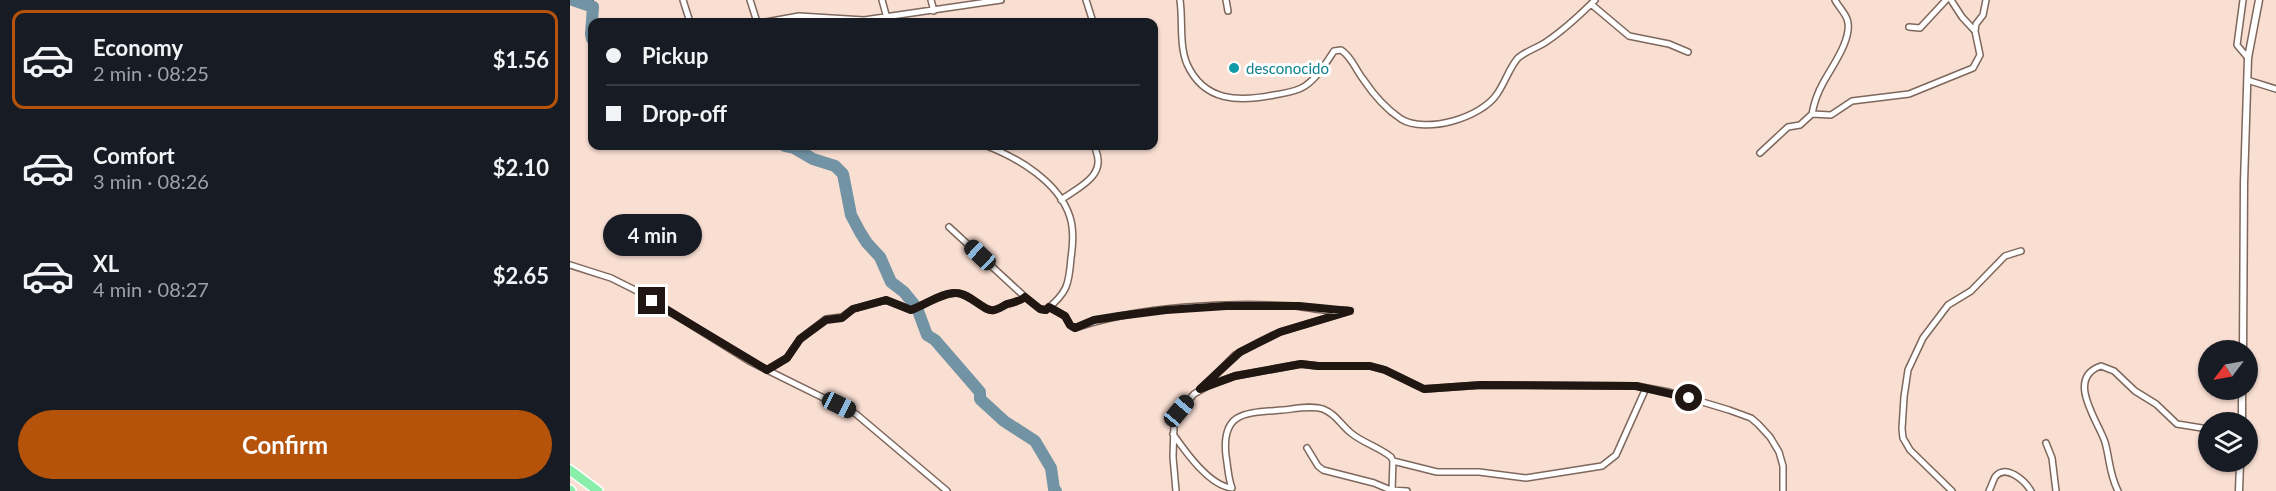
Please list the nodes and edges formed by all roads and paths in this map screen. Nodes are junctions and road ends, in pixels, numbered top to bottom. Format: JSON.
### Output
{"nodes":[{"id":1,"x":683,"y":0,"type":"edge"},
{"id":2,"x":750,"y":0,"type":"edge"},
{"id":3,"x":882,"y":0,"type":"edge"},
{"id":4,"x":931,"y":0,"type":"edge"},
{"id":5,"x":1001,"y":0,"type":"edge"},
{"id":6,"x":1086,"y":0,"type":"edge"},
{"id":7,"x":1180,"y":0,"type":"edge"},
{"id":8,"x":1226,"y":0,"type":"edge"},
{"id":9,"x":1834,"y":0,"type":"edge"},
{"id":10,"x":1946,"y":0,"type":"edge"},
{"id":11,"x":1951,"y":0,"type":"edge"},
{"id":12,"x":1986,"y":0,"type":"edge"},
{"id":13,"x":2243,"y":0,"type":"edge"},
{"id":14,"x":2259,"y":0,"type":"edge"},
{"id":15,"x":1593,"y":2,"type":"edge"},
{"id":16,"x":934,"y":11,"type":"junction"},
{"id":17,"x":1228,"y":12,"type":"dead end"},
{"id":18,"x":689,"y":18,"type":"edge"},
{"id":19,"x":756,"y":18,"type":"edge"},
{"id":20,"x":788,"y":18,"type":"edge"},
{"id":21,"x":820,"y":18,"type":"edge"},
{"id":22,"x":887,"y":18,"type":"edge"},
{"id":23,"x":898,"y":18,"type":"edge"},
{"id":24,"x":1092,"y":18,"type":"edge"},
{"id":25,"x":1910,"y":27,"type":"dead end"},
{"id":26,"x":1975,"y":32,"type":"junction"},
{"id":27,"x":1688,"y":52,"type":"dead end"},
{"id":28,"x":2248,"y":58,"type":"junction"},
{"id":29,"x":2247,"y":80,"type":"junction"},
{"id":30,"x":2276,"y":89,"type":"edge"},
{"id":31,"x":1812,"y":114,"type":"junction"},
{"id":32,"x":996,"y":150,"type":"edge"},
{"id":33,"x":1096,"y":151,"type":"dead end"},
{"id":34,"x":1760,"y":153,"type":"dead end"},
{"id":35,"x":1061,"y":200,"type":"junction"},
{"id":36,"x":950,"y":227,"type":"dead end"},
{"id":37,"x":2021,"y":251,"type":"dead end"},
{"id":38,"x":570,"y":265,"type":"edge"},
{"id":39,"x":1025,"y":297,"type":"junction"},
{"id":40,"x":1053,"y":310,"type":"junction"},
{"id":41,"x":2243,"y":340,"type":"edge"},
{"id":42,"x":767,"y":370,"type":"junction"},
{"id":43,"x":1646,"y":388,"type":"junction"},
{"id":44,"x":1200,"y":389,"type":"junction"},
{"id":45,"x":2198,"y":427,"type":"edge"},
{"id":46,"x":1173,"y":434,"type":"junction"},
{"id":47,"x":2046,"y":443,"type":"dead end"},
{"id":48,"x":1307,"y":448,"type":"dead end"},
{"id":49,"x":1393,"y":460,"type":"junction"},
{"id":50,"x":570,"y":470,"type":"edge"},
{"id":51,"x":2240,"y":472,"type":"edge"},
{"id":52,"x":1235,"y":490,"type":"edge"},
{"id":53,"x":1392,"y":490,"type":"edge"},
{"id":54,"x":598,"y":491,"type":"edge"},
{"id":55,"x":947,"y":491,"type":"edge"},
{"id":56,"x":1176,"y":491,"type":"edge"},
{"id":57,"x":1407,"y":491,"type":"edge"},
{"id":58,"x":1783,"y":491,"type":"edge"},
{"id":59,"x":1952,"y":491,"type":"edge"},
{"id":60,"x":1989,"y":491,"type":"edge"},
{"id":61,"x":2031,"y":491,"type":"edge"},
{"id":62,"x":2056,"y":491,"type":"edge"},
{"id":63,"x":2118,"y":491,"type":"edge"},
{"id":64,"x":2239,"y":491,"type":"edge"}],
"edges":[{"from":1,"to":18,"type":"street"},
{"from":2,"to":19,"type":"street"},
{"from":3,"to":22,"type":"street"},
{"from":4,"to":16,"type":"street"},
{"from":5,"to":16,"type":"street"},
{"from":6,"to":24,"type":"street"},
{"from":7,"to":15,"type":"street"},
{"from":8,"to":17,"type":"street"},
{"from":9,"to":31,"type":"street"},
{"from":10,"to":25,"type":"street"},
{"from":11,"to":26,"type":"street"},
{"from":12,"to":26,"type":"street"},
{"from":13,"to":28,"type":"street"},
{"from":14,"to":28,"type":"street"},
{"from":15,"to":27,"type":"street"},
{"from":16,"to":23,"type":"street"},
{"from":20,"to":21,"type":"street"},
{"from":26,"to":31,"type":"street"},
{"from":28,"to":29,"type":"street"},
{"from":29,"to":30,"type":"street"},
{"from":29,"to":41,"type":"street"},
{"from":31,"to":34,"type":"street"},
{"from":32,"to":35,"type":"street"},
{"from":33,"to":35,"type":"street"},
{"from":35,"to":40,"type":"street"},
{"from":36,"to":39,"type":"street"},
{"from":37,"to":59,"type":"street"},
{"from":38,"to":42,"type":"street"},
{"from":39,"to":40,"type":"street"},
{"from":39,"to":42,"type":"street"},
{"from":40,"to":44,"type":"street"},
{"from":42,"to":55,"type":"street"},
{"from":43,"to":44,"type":"street"},
{"from":43,"to":49,"type":"street"},
{"from":43,"to":58,"type":"street"},
{"from":44,"to":46,"type":"street"},
{"from":45,"to":63,"type":"street"},
{"from":46,"to":52,"type":"street"},
{"from":46,"to":56,"type":"street"},
{"from":47,"to":62,"type":"street"},
{"from":48,"to":53,"type":"street"},
{"from":49,"to":52,"type":"street"},
{"from":49,"to":53,"type":"street"},
{"from":50,"to":54,"type":"highway"},
{"from":51,"to":64,"type":"street"},
{"from":53,"to":57,"type":"street"},
{"from":60,"to":61,"type":"street"}]}
